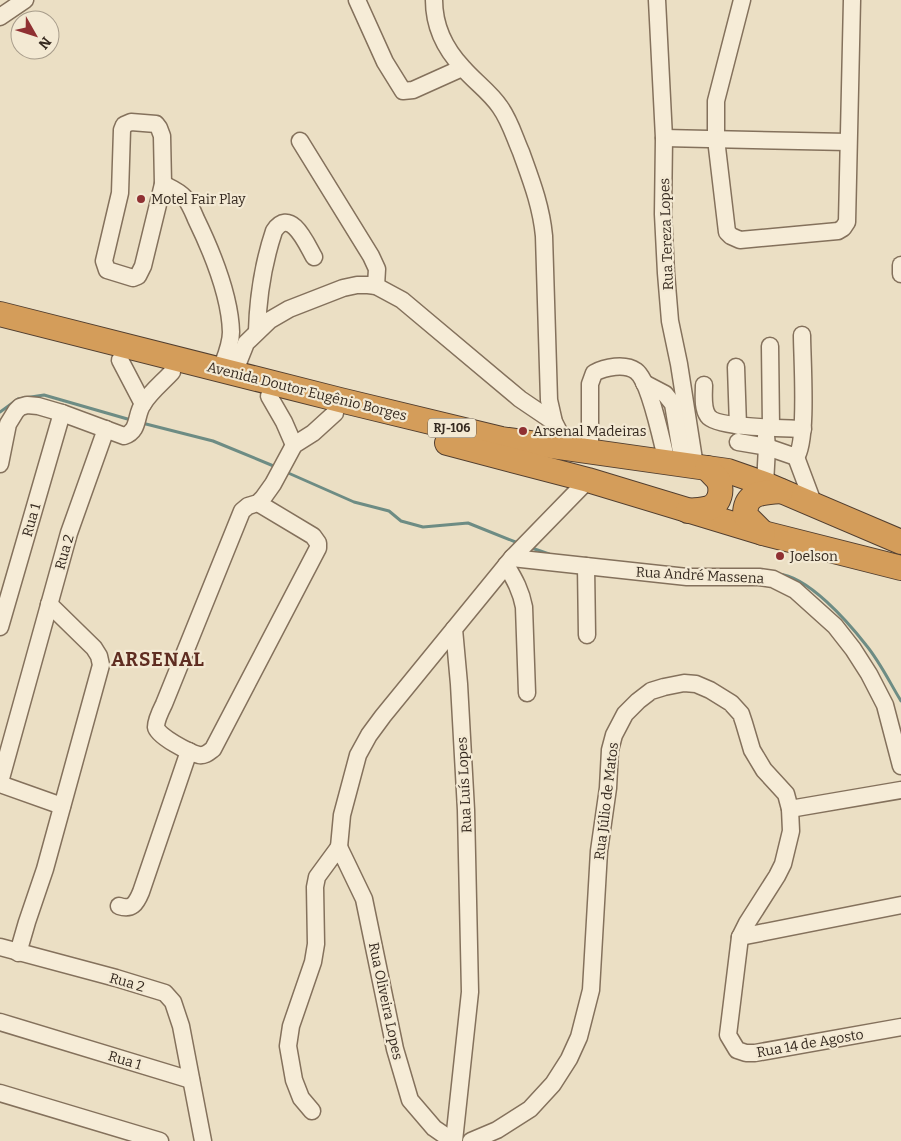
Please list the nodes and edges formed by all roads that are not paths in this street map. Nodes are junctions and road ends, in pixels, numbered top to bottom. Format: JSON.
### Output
{"nodes":[{"id":1,"x":25,"y":0,"type":"edge"},
{"id":2,"x":356,"y":0,"type":"edge"},
{"id":3,"x":434,"y":0,"type":"edge"},
{"id":4,"x":657,"y":0,"type":"edge"},
{"id":5,"x":742,"y":0,"type":"edge"},
{"id":6,"x":852,"y":0,"type":"edge"},
{"id":7,"x":0,"y":17,"type":"edge"},
{"id":8,"x":462,"y":68,"type":"junction"},
{"id":9,"x":664,"y":138,"type":"junction"},
{"id":10,"x":716,"y":139,"type":"junction"},
{"id":11,"x":300,"y":141,"type":"dead end"},
{"id":12,"x":848,"y":142,"type":"junction"},
{"id":13,"x":163,"y":184,"type":"junction"},
{"id":14,"x":314,"y":257,"type":"dead end"},
{"id":15,"x":901,"y":265,"type":"edge"},
{"id":16,"x":901,"y":274,"type":"edge"},
{"id":17,"x":376,"y":286,"type":"junction"},
{"id":18,"x":0,"y":314,"type":"edge"},
{"id":19,"x":0,"y":328,"type":"edge"},
{"id":20,"x":257,"y":331,"type":"junction"},
{"id":21,"x":802,"y":335,"type":"dead end"},
{"id":22,"x":770,"y":346,"type":"dead end"},
{"id":23,"x":120,"y":360,"type":"junction"},
{"id":24,"x":736,"y":367,"type":"dead end"},
{"id":25,"x":228,"y":371,"type":"junction"},
{"id":26,"x":172,"y":372,"type":"junction"},
{"id":27,"x":704,"y":385,"type":"dead end"},
{"id":28,"x":269,"y":396,"type":"junction"},
{"id":29,"x":62,"y":413,"type":"junction"},
{"id":30,"x":335,"y":413,"type":"junction"},
{"id":31,"x":139,"y":416,"type":"junction"},
{"id":32,"x":554,"y":422,"type":"junction"},
{"id":33,"x":768,"y":427,"type":"junction"},
{"id":34,"x":803,"y":428,"type":"junction"},
{"id":35,"x":106,"y":429,"type":"junction"},
{"id":36,"x":738,"y":434,"type":"junction"},
{"id":37,"x":294,"y":445,"type":"junction"},
{"id":38,"x":767,"y":447,"type":"junction"},
{"id":39,"x":579,"y":450,"type":"junction"},
{"id":40,"x":796,"y":457,"type":"junction"},
{"id":41,"x":0,"y":464,"type":"edge"},
{"id":42,"x":688,"y":465,"type":"junction"},
{"id":43,"x":588,"y":480,"type":"junction"},
{"id":44,"x":773,"y":487,"type":"junction"},
{"id":45,"x":258,"y":503,"type":"junction"},
{"id":46,"x":814,"y":505,"type":"junction"},
{"id":47,"x":688,"y":511,"type":"junction"},
{"id":48,"x":763,"y":533,"type":"junction"},
{"id":49,"x":901,"y":542,"type":"edge"},
{"id":50,"x":513,"y":558,"type":"junction"},
{"id":51,"x":586,"y":566,"type":"junction"},
{"id":52,"x":900,"y":570,"type":"edge"},
{"id":53,"x":49,"y":604,"type":"junction"},
{"id":54,"x":0,"y":627,"type":"edge"},
{"id":55,"x":454,"y":629,"type":"junction"},
{"id":56,"x":587,"y":635,"type":"dead end"},
{"id":57,"x":527,"y":692,"type":"dead end"},
{"id":58,"x":189,"y":751,"type":"junction"},
{"id":59,"x":901,"y":766,"type":"edge"},
{"id":60,"x":0,"y":783,"type":"edge"},
{"id":61,"x":901,"y":790,"type":"edge"},
{"id":62,"x":62,"y":806,"type":"junction"},
{"id":63,"x":790,"y":809,"type":"junction"},
{"id":64,"x":339,"y":847,"type":"junction"},
{"id":65,"x":901,"y":905,"type":"edge"},
{"id":66,"x":119,"y":906,"type":"dead end"},
{"id":67,"x":740,"y":938,"type":"junction"},
{"id":68,"x":0,"y":947,"type":"edge"},
{"id":69,"x":18,"y":953,"type":"junction"},
{"id":70,"x":0,"y":1022,"type":"edge"},
{"id":71,"x":901,"y":1027,"type":"edge"},
{"id":72,"x":728,"y":1034,"type":"joint"},
{"id":73,"x":191,"y":1080,"type":"junction"},
{"id":74,"x":0,"y":1093,"type":"edge"},
{"id":75,"x":312,"y":1111,"type":"dead end"},
{"id":76,"x":160,"y":1141,"type":"edge"},
{"id":77,"x":203,"y":1141,"type":"edge"},
{"id":78,"x":454,"y":1141,"type":"edge"},
{"id":79,"x":471,"y":1141,"type":"edge"}],
"edges":[{"from":1,"to":7,"type":"street"},
{"from":2,"to":8,"type":"street"},
{"from":3,"to":8,"type":"street"},
{"from":4,"to":9,"type":"street","name":"Rua Tereza Lopes"},
{"from":5,"to":10,"type":"street"},
{"from":6,"to":12,"type":"street"},
{"from":8,"to":32,"type":"street"},
{"from":9,"to":10,"type":"street"},
{"from":9,"to":42,"type":"street","name":"Rua Tereza Lopes"},
{"from":10,"to":12,"type":"street"},
{"from":10,"to":12,"type":"street"},
{"from":11,"to":17,"type":"street"},
{"from":13,"to":13,"type":"street"},
{"from":13,"to":25,"type":"street"},
{"from":14,"to":20,"type":"street"},
{"from":15,"to":16,"type":"street"},
{"from":17,"to":20,"type":"street"},
{"from":17,"to":32,"type":"street"},
{"from":18,"to":25,"type":"highway","name":"Avenida Doutor Eugênio Borges","number":"RJ-106"},
{"from":19,"to":23,"type":"highway","name":"Avenida Doutor Eugênio Borges","number":"RJ-106"},
{"from":20,"to":25,"type":"street"},
{"from":21,"to":34,"type":"street"},
{"from":22,"to":33,"type":"street"},
{"from":23,"to":26,"type":"highway","name":"Avenida Doutor Eugênio Borges","number":"RJ-106"},
{"from":23,"to":31,"type":"street"},
{"from":24,"to":36,"type":"street"},
{"from":25,"to":39,"type":"highway","name":"Avenida Doutor Eugênio Borges","number":"RJ-106"},
{"from":26,"to":28,"type":"highway","name":"Avenida Doutor Eugênio Borges","number":"RJ-106"},
{"from":26,"to":31,"type":"street"},
{"from":27,"to":36,"type":"street"},
{"from":28,"to":30,"type":"highway","name":"Avenida Doutor Eugênio Borges","number":"RJ-106"},
{"from":28,"to":37,"type":"street"},
{"from":29,"to":35,"type":"street"},
{"from":29,"to":41,"type":"street"},
{"from":29,"to":54,"type":"street","name":"Rua 1"},
{"from":30,"to":37,"type":"street"},
{"from":30,"to":43,"type":"highway","name":"Avenida Doutor Eugênio Borges","number":"RJ-106"},
{"from":31,"to":35,"type":"street"},
{"from":32,"to":39,"type":"street"},
{"from":33,"to":34,"type":"street"},
{"from":33,"to":36,"type":"street"},
{"from":33,"to":38,"type":"street"},
{"from":34,"to":40,"type":"street"},
{"from":35,"to":53,"type":"street","name":"Rua 2"},
{"from":36,"to":38,"type":"street"},
{"from":37,"to":45,"type":"street"},
{"from":38,"to":40,"type":"street"},
{"from":38,"to":44,"type":"street"},
{"from":39,"to":42,"type":"highway","name":"Avenida Doutor Eugênio Borges","number":"RJ-106"},
{"from":39,"to":42,"type":"street"},
{"from":40,"to":46,"type":"street"},
{"from":42,"to":44,"type":"highway","name":"Avenida Doutor Eugênio Borges","number":"RJ-106"},
{"from":42,"to":47,"type":"highway"},
{"from":43,"to":47,"type":"highway","name":"Avenida Doutor Eugênio Borges","number":"RJ-106"},
{"from":43,"to":50,"type":"street"},
{"from":44,"to":46,"type":"highway","name":"Avenida Doutor Eugênio Borges","number":"RJ-106"},
{"from":44,"to":48,"type":"highway"},
{"from":45,"to":58,"type":"street"},
{"from":45,"to":58,"type":"street"},
{"from":46,"to":49,"type":"highway","name":"Avenida Doutor Eugênio Borges","number":"RJ-106"},
{"from":47,"to":48,"type":"highway","name":"Avenida Doutor Eugênio Borges","number":"RJ-106"},
{"from":48,"to":52,"type":"highway","name":"Avenida Doutor Eugênio Borges","number":"RJ-106"},
{"from":50,"to":51,"type":"street","name":"Rua André Massena"},
{"from":50,"to":55,"type":"street"},
{"from":50,"to":57,"type":"street"},
{"from":51,"to":56,"type":"street"},
{"from":51,"to":59,"type":"street","name":"Rua André Massena"},
{"from":53,"to":60,"type":"street"},
{"from":53,"to":62,"type":"street"},
{"from":55,"to":64,"type":"street"},
{"from":55,"to":78,"type":"street","name":"Rua Luís Lopes"},
{"from":58,"to":66,"type":"street"},
{"from":60,"to":62,"type":"street"},
{"from":61,"to":63,"type":"street"},
{"from":62,"to":69,"type":"street"},
{"from":63,"to":67,"type":"street","name":"Rua Júlio de Matos"},
{"from":63,"to":79,"type":"street","name":"Rua Júlio de Matos"},
{"from":64,"to":75,"type":"street"},
{"from":64,"to":78,"type":"street","name":"Rua Oliveira Lopes"},
{"from":65,"to":67,"type":"street"},
{"from":67,"to":72,"type":"street","name":"Rua Júlio de Matos"},
{"from":68,"to":69,"type":"street","name":"Rua 2"},
{"from":69,"to":73,"type":"street","name":"Rua 2"},
{"from":70,"to":73,"type":"street","name":"Rua 1"},
{"from":71,"to":72,"type":"street","name":"Rua 14 de Agosto"},
{"from":73,"to":77,"type":"street"},
{"from":74,"to":76,"type":"street"}]}
